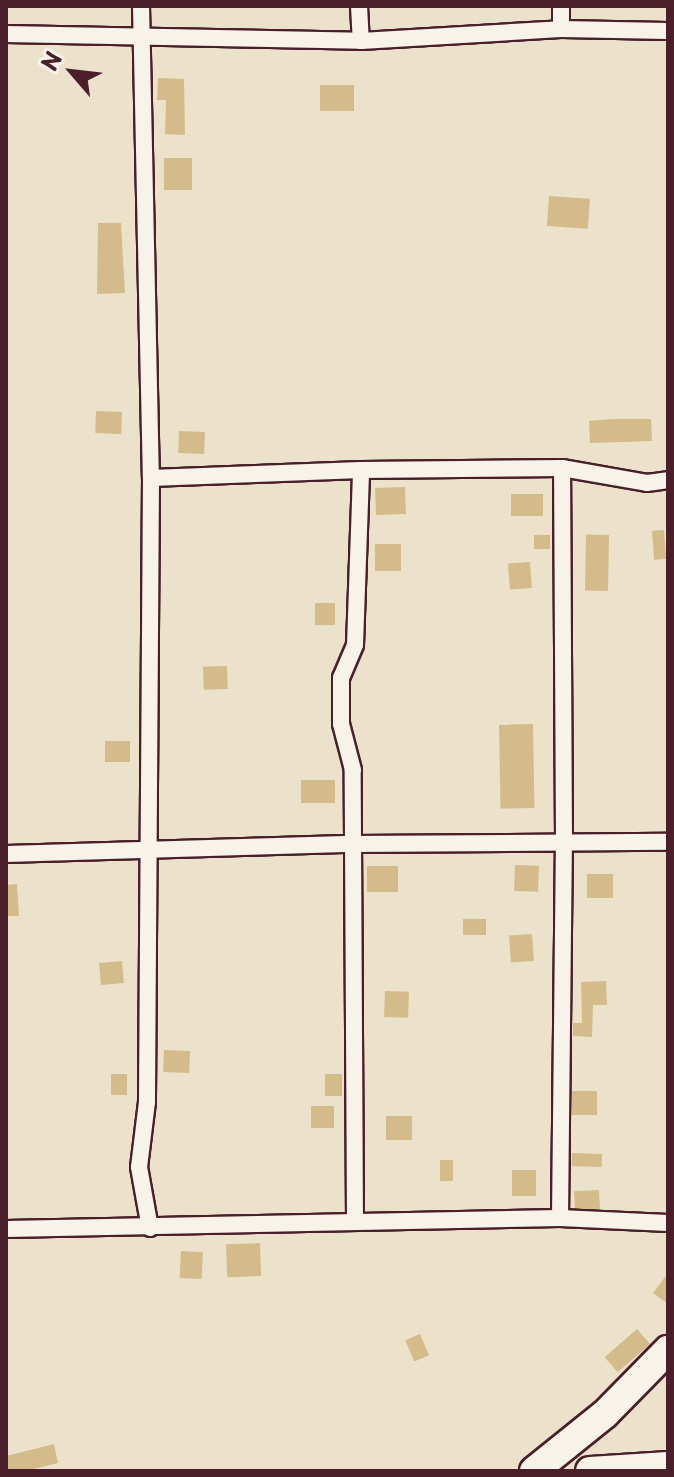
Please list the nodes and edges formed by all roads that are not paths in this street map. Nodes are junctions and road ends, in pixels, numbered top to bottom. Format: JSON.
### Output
{"nodes":[{"id":1,"x":141,"y":6,"type":"edge"},
{"id":2,"x":359,"y":6,"type":"edge"},
{"id":3,"x":561,"y":6,"type":"edge"},
{"id":4,"x":561,"y":29,"type":"junction"},
{"id":5,"x":668,"y":31,"type":"edge"},
{"id":6,"x":6,"y":34,"type":"edge"},
{"id":7,"x":140,"y":37,"type":"junction"},
{"id":8,"x":361,"y":41,"type":"junction"},
{"id":9,"x":562,"y":468,"type":"junction"},
{"id":10,"x":361,"y":470,"type":"junction"},
{"id":11,"x":151,"y":478,"type":"junction"},
{"id":12,"x":668,"y":480,"type":"edge"},
{"id":13,"x":564,"y":841,"type":"junction"},
{"id":14,"x":668,"y":842,"type":"edge"},
{"id":15,"x":353,"y":844,"type":"junction"},
{"id":16,"x":149,"y":852,"type":"junction"},
{"id":17,"x":6,"y":854,"type":"edge"},
{"id":18,"x":560,"y":1218,"type":"junction"},
{"id":19,"x":355,"y":1221,"type":"junction"},
{"id":20,"x":668,"y":1223,"type":"edge"},
{"id":21,"x":150,"y":1228,"type":"junction"},
{"id":22,"x":6,"y":1229,"type":"edge"},
{"id":23,"x":668,"y":1350,"type":"edge"},
{"id":24,"x":668,"y":1466,"type":"edge"},
{"id":25,"x":534,"y":1471,"type":"edge"},
{"id":26,"x":590,"y":1471,"type":"edge"}],
"edges":[{"from":1,"to":7,"type":"street"},
{"from":2,"to":8,"type":"street"},
{"from":3,"to":4,"type":"street"},
{"from":4,"to":5,"type":"street"},
{"from":4,"to":8,"type":"street"},
{"from":6,"to":7,"type":"street"},
{"from":7,"to":8,"type":"street"},
{"from":7,"to":11,"type":"street"},
{"from":9,"to":10,"type":"street"},
{"from":9,"to":12,"type":"street"},
{"from":9,"to":13,"type":"street"},
{"from":10,"to":11,"type":"street"},
{"from":10,"to":15,"type":"street"},
{"from":11,"to":16,"type":"street"},
{"from":13,"to":14,"type":"street"},
{"from":13,"to":15,"type":"street"},
{"from":13,"to":18,"type":"street"},
{"from":15,"to":16,"type":"street"},
{"from":15,"to":19,"type":"street"},
{"from":16,"to":17,"type":"street"},
{"from":16,"to":21,"type":"street"},
{"from":18,"to":19,"type":"street"},
{"from":18,"to":20,"type":"street"},
{"from":19,"to":21,"type":"street"},
{"from":21,"to":22,"type":"street"},
{"from":23,"to":25,"type":"highway"},
{"from":24,"to":26,"type":"highway"}]}
